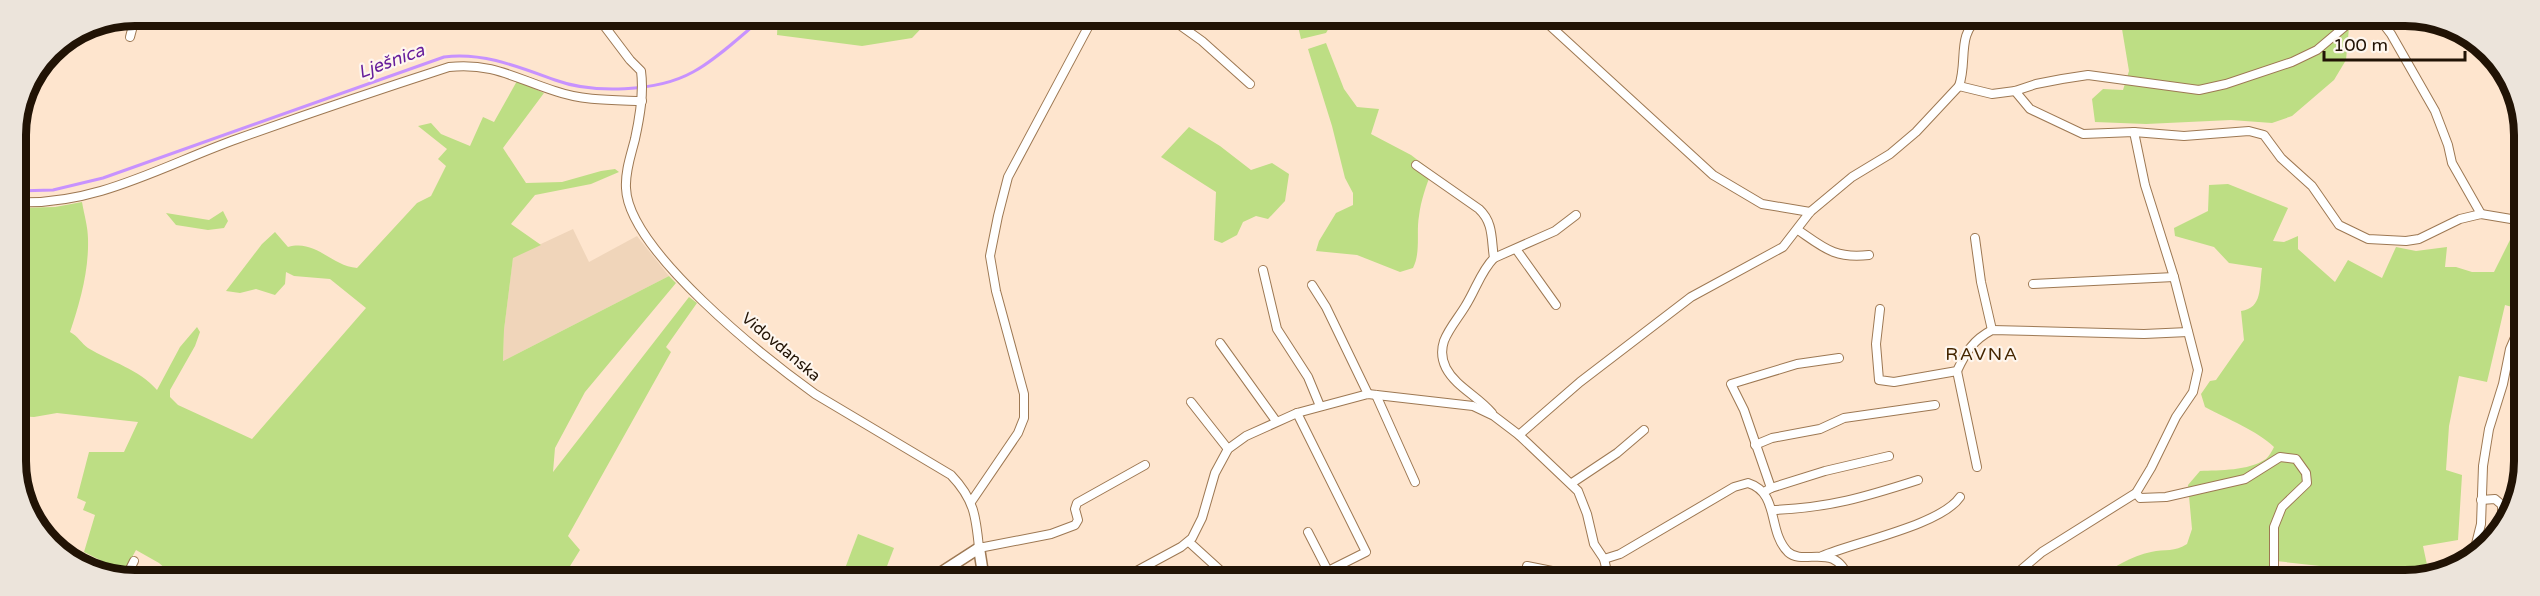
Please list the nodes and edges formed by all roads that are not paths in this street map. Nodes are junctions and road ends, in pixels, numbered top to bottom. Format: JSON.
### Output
{"nodes":[{"id":1,"x":133,"y":26,"type":"edge"},
{"id":2,"x":604,"y":26,"type":"edge"},
{"id":3,"x":1089,"y":26,"type":"edge"},
{"id":4,"x":1181,"y":26,"type":"edge"},
{"id":5,"x":1549,"y":26,"type":"edge"},
{"id":6,"x":1969,"y":26,"type":"edge"},
{"id":7,"x":2344,"y":26,"type":"edge"},
{"id":8,"x":2385,"y":26,"type":"edge"},
{"id":9,"x":130,"y":37,"type":"dead end"},
{"id":10,"x":1250,"y":84,"type":"dead end"},
{"id":11,"x":1959,"y":86,"type":"junction"},
{"id":12,"x":2015,"y":92,"type":"junction"},
{"id":13,"x":642,"y":97,"type":"junction"},
{"id":14,"x":2134,"y":132,"type":"junction"},
{"id":15,"x":1416,"y":165,"type":"dead end"},
{"id":16,"x":26,"y":202,"type":"edge"},
{"id":17,"x":1810,"y":212,"type":"junction"},
{"id":18,"x":2481,"y":214,"type":"junction"},
{"id":19,"x":1576,"y":215,"type":"dead end"},
{"id":20,"x":2514,"y":219,"type":"edge"},
{"id":21,"x":1798,"y":230,"type":"junction"},
{"id":22,"x":1975,"y":238,"type":"dead end"},
{"id":23,"x":1516,"y":249,"type":"junction"},
{"id":24,"x":1869,"y":255,"type":"dead end"},
{"id":25,"x":1494,"y":258,"type":"junction"},
{"id":26,"x":1263,"y":270,"type":"dead end"},
{"id":27,"x":2174,"y":277,"type":"junction"},
{"id":28,"x":2032,"y":284,"type":"dead end"},
{"id":29,"x":1312,"y":285,"type":"dead end"},
{"id":30,"x":1556,"y":305,"type":"dead end"},
{"id":31,"x":1880,"y":309,"type":"dead end"},
{"id":32,"x":1992,"y":330,"type":"junction"},
{"id":33,"x":2188,"y":332,"type":"junction"},
{"id":34,"x":2514,"y":340,"type":"edge"},
{"id":35,"x":1220,"y":343,"type":"dead end"},
{"id":36,"x":1839,"y":358,"type":"dead end"},
{"id":37,"x":1957,"y":371,"type":"junction"},
{"id":38,"x":1372,"y":395,"type":"junction"},
{"id":39,"x":1191,"y":402,"type":"dead end"},
{"id":40,"x":1320,"y":405,"type":"junction"},
{"id":41,"x":1935,"y":405,"type":"dead end"},
{"id":42,"x":1297,"y":413,"type":"junction"},
{"id":43,"x":1494,"y":416,"type":"junction"},
{"id":44,"x":1276,"y":422,"type":"junction"},
{"id":45,"x":1644,"y":430,"type":"dead end"},
{"id":46,"x":1519,"y":435,"type":"junction"},
{"id":47,"x":1755,"y":445,"type":"junction"},
{"id":48,"x":1228,"y":449,"type":"junction"},
{"id":49,"x":1889,"y":456,"type":"dead end"},
{"id":50,"x":1145,"y":465,"type":"dead end"},
{"id":51,"x":1977,"y":467,"type":"dead end"},
{"id":52,"x":1918,"y":480,"type":"dead end"},
{"id":53,"x":1415,"y":482,"type":"dead end"},
{"id":54,"x":1572,"y":483,"type":"junction"},
{"id":55,"x":1767,"y":490,"type":"junction"},
{"id":56,"x":2136,"y":493,"type":"junction"},
{"id":57,"x":1960,"y":497,"type":"dead end"},
{"id":58,"x":2481,"y":500,"type":"junction"},
{"id":59,"x":971,"y":502,"type":"junction"},
{"id":60,"x":1773,"y":510,"type":"junction"},
{"id":61,"x":2502,"y":512,"type":"edge"},
{"id":62,"x":1308,"y":532,"type":"dead end"},
{"id":63,"x":1189,"y":542,"type":"junction"},
{"id":64,"x":2476,"y":544,"type":"edge"},
{"id":65,"x":979,"y":548,"type":"junction"},
{"id":66,"x":1822,"y":556,"type":"junction"},
{"id":67,"x":1604,"y":559,"type":"junction"},
{"id":68,"x":134,"y":561,"type":"dead end"},
{"id":69,"x":1527,"y":566,"type":"dead end"},
{"id":70,"x":130,"y":570,"type":"edge"},
{"id":71,"x":945,"y":570,"type":"edge"},
{"id":72,"x":983,"y":570,"type":"edge"},
{"id":73,"x":1138,"y":570,"type":"edge"},
{"id":74,"x":1220,"y":570,"type":"edge"},
{"id":75,"x":1327,"y":570,"type":"edge"},
{"id":76,"x":1332,"y":570,"type":"edge"},
{"id":77,"x":1547,"y":570,"type":"edge"},
{"id":78,"x":1607,"y":570,"type":"edge"},
{"id":79,"x":1845,"y":570,"type":"edge"},
{"id":80,"x":2021,"y":570,"type":"edge"},
{"id":81,"x":2274,"y":570,"type":"edge"}],
"edges":[{"from":1,"to":9,"type":"street"},
{"from":2,"to":13,"type":"street","name":"Vidovdanska"},
{"from":3,"to":59,"type":"street"},
{"from":4,"to":10,"type":"street"},
{"from":5,"to":17,"type":"street"},
{"from":6,"to":11,"type":"street"},
{"from":7,"to":12,"type":"street"},
{"from":8,"to":18,"type":"street"},
{"from":11,"to":12,"type":"street"},
{"from":11,"to":17,"type":"street"},
{"from":12,"to":14,"type":"street"},
{"from":13,"to":16,"type":"street"},
{"from":13,"to":59,"type":"street","name":"Vidovdanska"},
{"from":14,"to":18,"type":"street"},
{"from":14,"to":27,"type":"street"},
{"from":15,"to":25,"type":"street"},
{"from":17,"to":21,"type":"street"},
{"from":18,"to":20,"type":"street"},
{"from":19,"to":23,"type":"street"},
{"from":21,"to":24,"type":"street"},
{"from":21,"to":46,"type":"street"},
{"from":22,"to":32,"type":"street"},
{"from":23,"to":25,"type":"street"},
{"from":23,"to":30,"type":"street"},
{"from":25,"to":43,"type":"street"},
{"from":26,"to":40,"type":"street"},
{"from":27,"to":28,"type":"street"},
{"from":27,"to":33,"type":"street"},
{"from":29,"to":38,"type":"street"},
{"from":31,"to":37,"type":"street"},
{"from":32,"to":33,"type":"street"},
{"from":32,"to":37,"type":"street"},
{"from":33,"to":56,"type":"street"},
{"from":34,"to":58,"type":"street"},
{"from":35,"to":44,"type":"street"},
{"from":36,"to":47,"type":"street"},
{"from":37,"to":51,"type":"street"},
{"from":38,"to":40,"type":"street"},
{"from":38,"to":43,"type":"street"},
{"from":38,"to":53,"type":"street"},
{"from":39,"to":48,"type":"street"},
{"from":40,"to":42,"type":"street"},
{"from":41,"to":47,"type":"street"},
{"from":42,"to":44,"type":"street"},
{"from":42,"to":76,"type":"street"},
{"from":43,"to":46,"type":"street"},
{"from":44,"to":48,"type":"street"},
{"from":45,"to":54,"type":"street"},
{"from":46,"to":54,"type":"street"},
{"from":47,"to":55,"type":"street"},
{"from":48,"to":63,"type":"street"},
{"from":49,"to":55,"type":"street"},
{"from":50,"to":65,"type":"street"},
{"from":52,"to":60,"type":"street"},
{"from":54,"to":67,"type":"street"},
{"from":55,"to":60,"type":"street"},
{"from":55,"to":67,"type":"street"},
{"from":56,"to":80,"type":"street"},
{"from":56,"to":81,"type":"street"},
{"from":57,"to":66,"type":"street"},
{"from":58,"to":61,"type":"street"},
{"from":58,"to":64,"type":"street"},
{"from":59,"to":65,"type":"street","name":"Vidovdanska"},
{"from":60,"to":66,"type":"street"},
{"from":62,"to":75,"type":"street"},
{"from":63,"to":73,"type":"street"},
{"from":63,"to":74,"type":"street"},
{"from":65,"to":71,"type":"street"},
{"from":65,"to":72,"type":"street","name":"Vidovdanska"},
{"from":66,"to":79,"type":"street"},
{"from":67,"to":78,"type":"street"},
{"from":68,"to":70,"type":"street"},
{"from":69,"to":77,"type":"street"}]}
